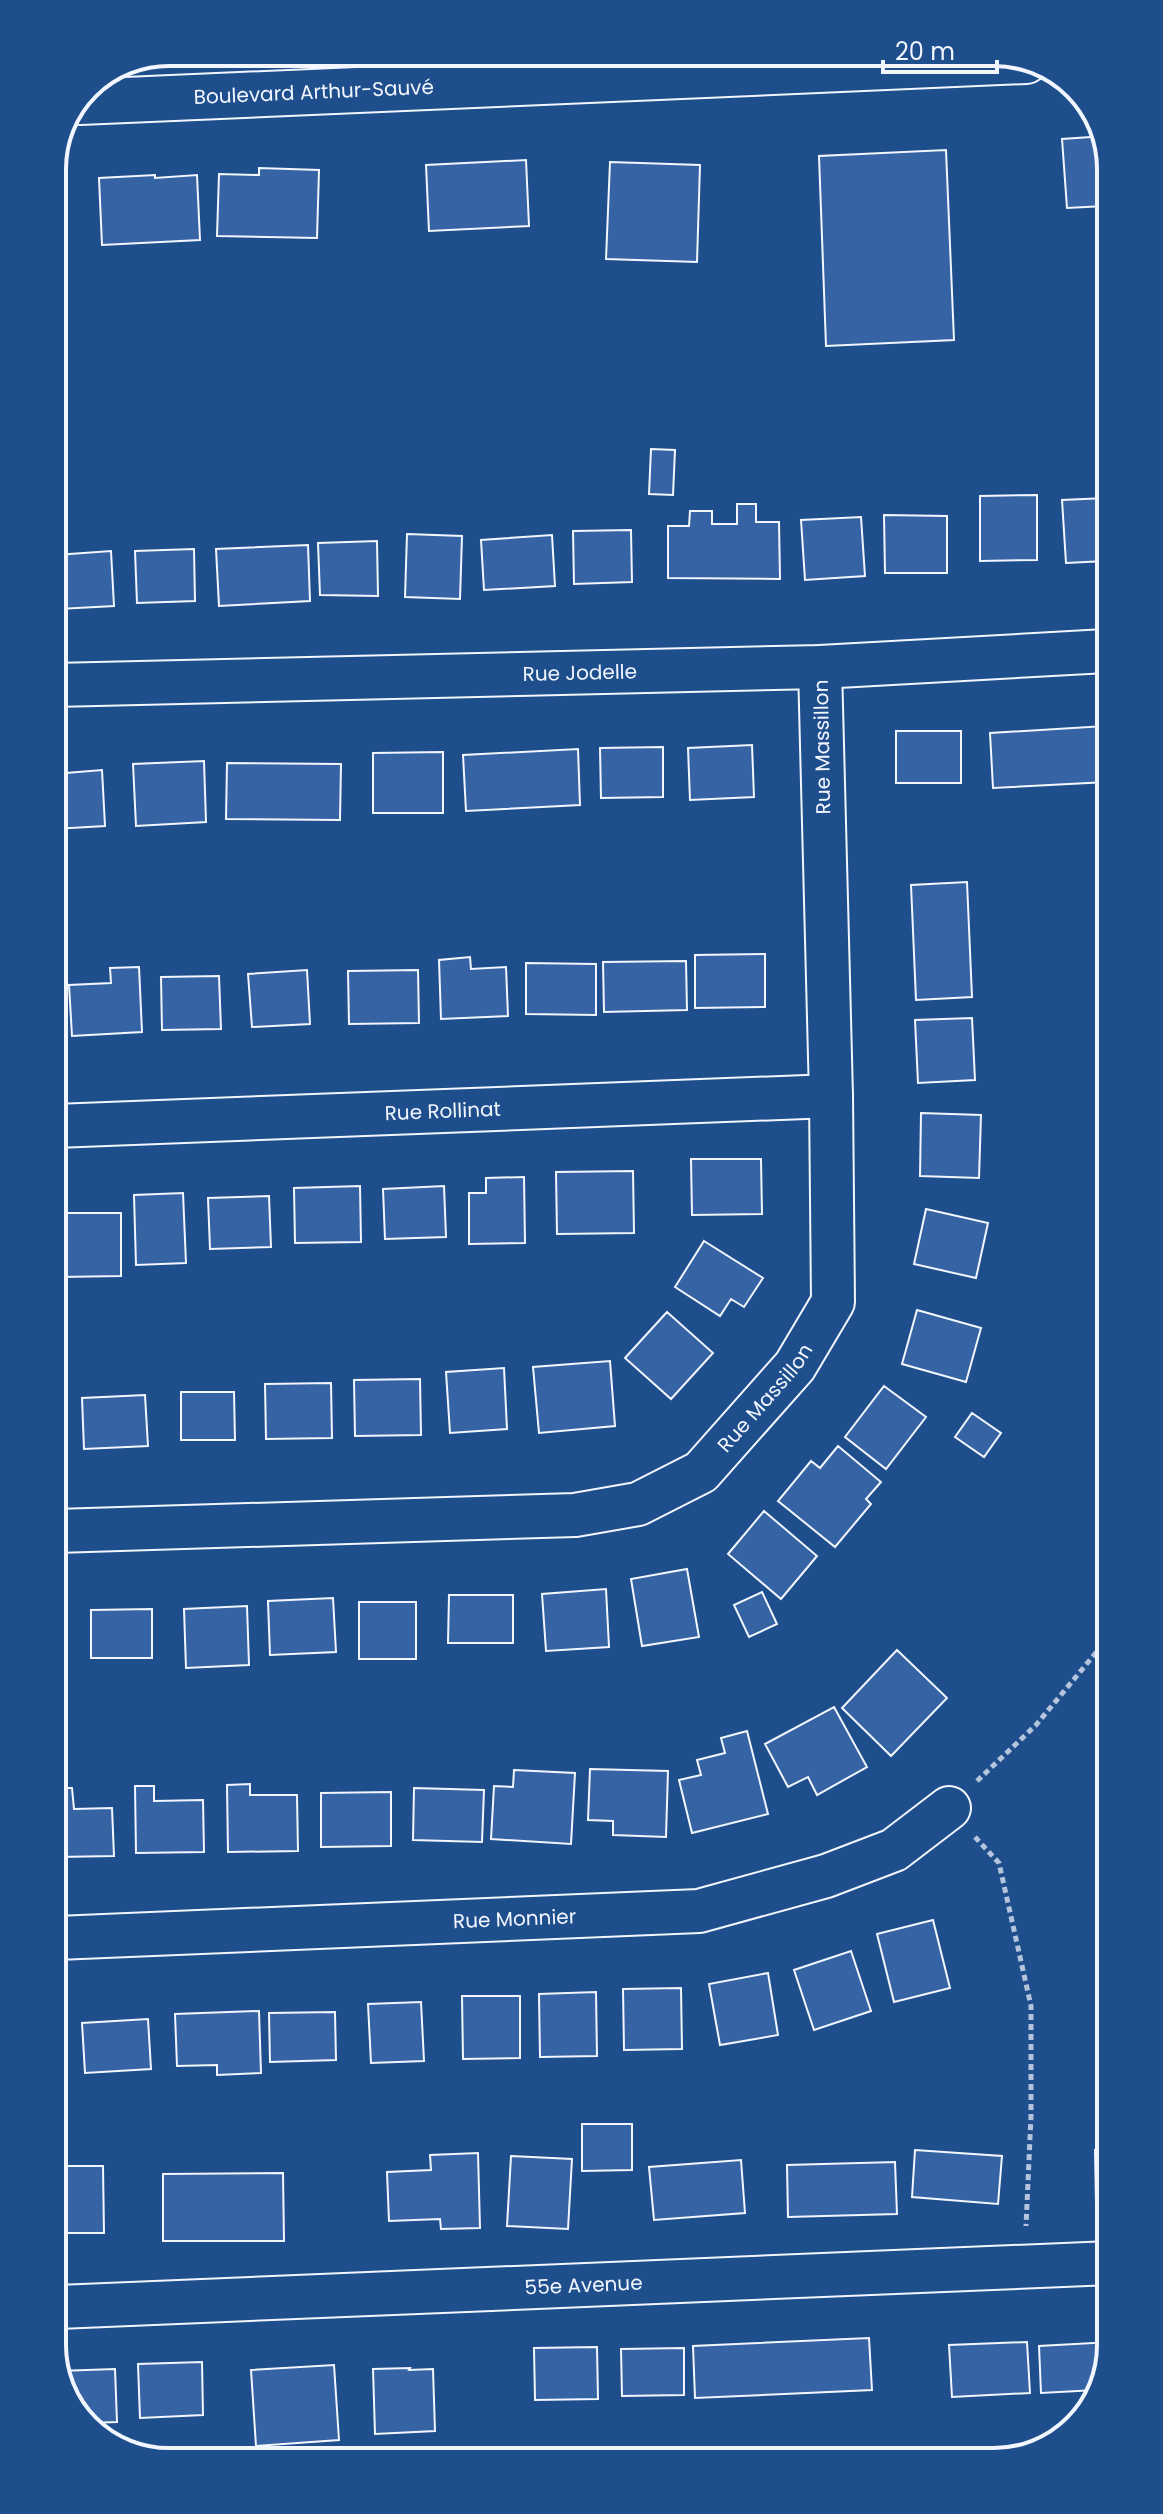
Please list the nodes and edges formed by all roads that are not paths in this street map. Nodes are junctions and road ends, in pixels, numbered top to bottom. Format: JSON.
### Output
{"nodes":[{"id":1,"x":702,"y":66,"type":"edge"},
{"id":2,"x":92,"y":101,"type":"edge"},
{"id":3,"x":1097,"y":652,"type":"edge"},
{"id":4,"x":820,"y":667,"type":"junction"},
{"id":5,"x":66,"y":685,"type":"edge"},
{"id":6,"x":831,"y":1096,"type":"junction"},
{"id":7,"x":66,"y":1126,"type":"edge"},
{"id":8,"x":66,"y":1531,"type":"edge"},
{"id":9,"x":949,"y":1808,"type":"road end"},
{"id":10,"x":66,"y":1938,"type":"edge"},
{"id":11,"x":1097,"y":2264,"type":"edge"},
{"id":12,"x":66,"y":2307,"type":"edge"}],
"edges":[{"from":1,"to":2,"type":"main road","name":"Boulevard Arthur-Sauvé"},
{"from":3,"to":4,"type":"street","name":"Rue Jodelle"},
{"from":4,"to":5,"type":"street","name":"Rue Jodelle"},
{"from":4,"to":6,"type":"street","name":"Rue Massillon"},
{"from":6,"to":7,"type":"street","name":"Rue Rollinat"},
{"from":6,"to":8,"type":"street","name":"Rue Massillon"},
{"from":9,"to":10,"type":"street","name":"Rue Monnier"},
{"from":11,"to":12,"type":"street","name":"55e Avenue"}]}
